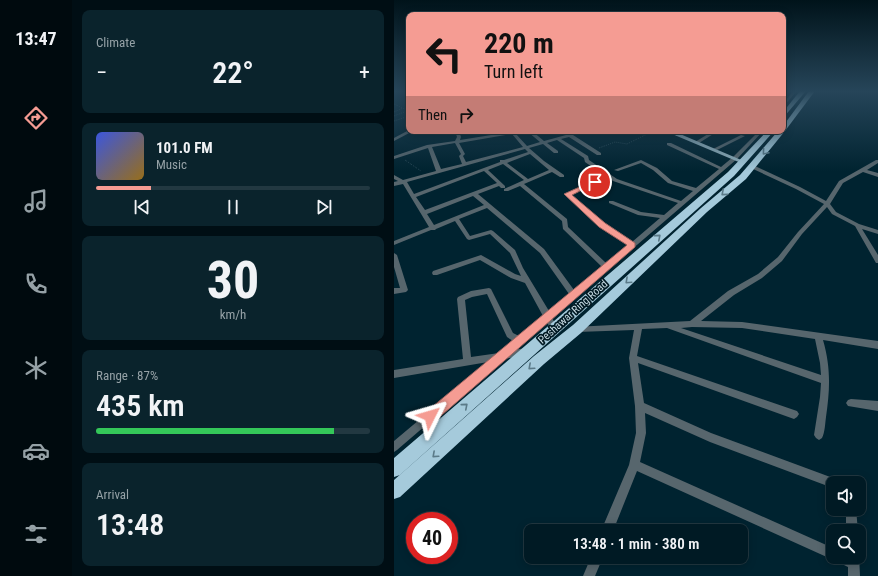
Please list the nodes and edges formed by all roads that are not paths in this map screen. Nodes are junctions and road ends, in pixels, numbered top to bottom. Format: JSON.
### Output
{"nodes":[{"id":1,"x":406,"y":134,"type":"edge"},
{"id":2,"x":458,"y":134,"type":"edge"},
{"id":3,"x":501,"y":134,"type":"edge"},
{"id":4,"x":514,"y":134,"type":"edge"},
{"id":5,"x":533,"y":134,"type":"edge"},
{"id":6,"x":573,"y":134,"type":"edge"},
{"id":7,"x":711,"y":134,"type":"edge"},
{"id":8,"x":759,"y":134,"type":"edge"},
{"id":9,"x":768,"y":134,"type":"edge"},
{"id":10,"x":777,"y":134,"type":"edge"},
{"id":11,"x":569,"y":135,"type":"junction"},
{"id":12,"x":678,"y":135,"type":"edge"},
{"id":13,"x":743,"y":136,"type":"dead end"},
{"id":14,"x":558,"y":139,"type":"junction"},
{"id":15,"x":394,"y":140,"type":"edge"},
{"id":16,"x":457,"y":142,"type":"junction"},
{"id":17,"x":543,"y":142,"type":"junction"},
{"id":18,"x":697,"y":142,"type":"junction"},
{"id":19,"x":669,"y":144,"type":"dead end"},
{"id":20,"x":429,"y":146,"type":"junction"},
{"id":21,"x":525,"y":147,"type":"junction"},
{"id":22,"x":715,"y":149,"type":"junction"},
{"id":23,"x":531,"y":152,"type":"junction"},
{"id":24,"x":556,"y":152,"type":"dead end"},
{"id":25,"x":599,"y":154,"type":"dead end"},
{"id":26,"x":495,"y":156,"type":"junction"},
{"id":27,"x":396,"y":157,"type":"edge"},
{"id":28,"x":878,"y":161,"type":"edge"},
{"id":29,"x":744,"y":162,"type":"junction"},
{"id":30,"x":504,"y":163,"type":"junction"},
{"id":31,"x":465,"y":165,"type":"junction"},
{"id":32,"x":722,"y":169,"type":"junction"},
{"id":33,"x":486,"y":170,"type":"junction"},
{"id":34,"x":552,"y":170,"type":"junction"},
{"id":35,"x":616,"y":170,"type":"dead end"},
{"id":36,"x":864,"y":170,"type":"junction"},
{"id":37,"x":439,"y":171,"type":"junction"},
{"id":38,"x":878,"y":174,"type":"edge"},
{"id":39,"x":394,"y":176,"type":"edge"},
{"id":40,"x":562,"y":176,"type":"dead end"},
{"id":41,"x":609,"y":176,"type":"junction"},
{"id":42,"x":528,"y":181,"type":"junction"},
{"id":43,"x":403,"y":182,"type":"junction"},
{"id":44,"x":394,"y":184,"type":"edge"},
{"id":45,"x":500,"y":184,"type":"junction"},
{"id":46,"x":521,"y":184,"type":"junction"},
{"id":47,"x":697,"y":190,"type":"junction"},
{"id":48,"x":474,"y":194,"type":"junction"},
{"id":49,"x":413,"y":196,"type":"junction"},
{"id":50,"x":611,"y":202,"type":"dead end"},
{"id":51,"x":682,"y":203,"type":"junction"},
{"id":52,"x":827,"y":204,"type":"junction"},
{"id":53,"x":488,"y":206,"type":"junction"},
{"id":54,"x":423,"y":213,"type":"junction"},
{"id":55,"x":666,"y":217,"type":"junction"},
{"id":56,"x":457,"y":220,"type":"junction"},
{"id":57,"x":857,"y":225,"type":"junction"},
{"id":58,"x":434,"y":229,"type":"junction"},
{"id":59,"x":878,"y":232,"type":"edge"},
{"id":60,"x":394,"y":243,"type":"edge"},
{"id":61,"x":632,"y":245,"type":"junction"},
{"id":62,"x":394,"y":255,"type":"edge"},
{"id":63,"x":878,"y":261,"type":"edge"},
{"id":64,"x":606,"y":267,"type":"junction"},
{"id":65,"x":396,"y":269,"type":"edge"},
{"id":66,"x":435,"y":273,"type":"dead end"},
{"id":67,"x":527,"y":281,"type":"junction"},
{"id":68,"x":394,"y":291,"type":"edge"},
{"id":69,"x":574,"y":295,"type":"junction"},
{"id":70,"x":547,"y":318,"type":"junction"},
{"id":71,"x":692,"y":324,"type":"junction"},
{"id":72,"x":666,"y":325,"type":"junction"},
{"id":73,"x":554,"y":328,"type":"junction"},
{"id":74,"x":638,"y":328,"type":"junction"},
{"id":75,"x":577,"y":329,"type":"junction"},
{"id":76,"x":818,"y":337,"type":"junction"},
{"id":77,"x":519,"y":342,"type":"junction"},
{"id":78,"x":878,"y":345,"type":"edge"},
{"id":79,"x":528,"y":351,"type":"junction"},
{"id":80,"x":503,"y":354,"type":"junction"},
{"id":81,"x":633,"y":358,"type":"junction"},
{"id":82,"x":467,"y":361,"type":"junction"},
{"id":83,"x":394,"y":374,"type":"edge"},
{"id":84,"x":826,"y":381,"type":"junction"},
{"id":85,"x":850,"y":403,"type":"dead end"},
{"id":86,"x":640,"y":406,"type":"junction"},
{"id":87,"x":878,"y":406,"type":"edge"},
{"id":88,"x":794,"y":414,"type":"dead end"},
{"id":89,"x":819,"y":435,"type":"dead end"},
{"id":90,"x":394,"y":447,"type":"edge"},
{"id":91,"x":634,"y":465,"type":"junction"},
{"id":92,"x":394,"y":469,"type":"edge"},
{"id":93,"x":826,"y":480,"type":"edge"},
{"id":94,"x":394,"y":491,"type":"edge"},
{"id":95,"x":610,"y":524,"type":"edge"},
{"id":96,"x":826,"y":551,"type":"edge"},
{"id":97,"x":593,"y":564,"type":"edge"},
{"id":98,"x":854,"y":564,"type":"edge"},
{"id":99,"x":589,"y":576,"type":"edge"},
{"id":100,"x":854,"y":576,"type":"edge"}],
"edges":[{"from":1,"to":15,"type":"street"},
{"from":2,"to":16,"type":"street"},
{"from":3,"to":16,"type":"street"},
{"from":4,"to":21,"type":"street"},
{"from":5,"to":17,"type":"street"},
{"from":6,"to":11,"type":"street"},
{"from":7,"to":18,"type":"street"},
{"from":8,"to":29,"type":"street"},
{"from":9,"to":29,"type":"highway","name":"Peshawar Ring Road"},
{"from":10,"to":29,"type":"highway","name":"Peshawar Ring Road","one_way":true},
{"from":11,"to":14,"type":"street"},
{"from":11,"to":25,"type":"street"},
{"from":12,"to":18,"type":"main road"},
{"from":13,"to":22,"type":"street"},
{"from":14,"to":17,"type":"street"},
{"from":14,"to":41,"type":"street"},
{"from":16,"to":20,"type":"street"},
{"from":16,"to":31,"type":"street"},
{"from":17,"to":21,"type":"street"},
{"from":17,"to":24,"type":"street"},
{"from":18,"to":22,"type":"main road"},
{"from":19,"to":32,"type":"street"},
{"from":20,"to":27,"type":"street"},
{"from":20,"to":37,"type":"street"},
{"from":21,"to":23,"type":"street"},
{"from":21,"to":26,"type":"street"},
{"from":22,"to":29,"type":"main road"},
{"from":23,"to":30,"type":"street"},
{"from":23,"to":34,"type":"street"},
{"from":26,"to":30,"type":"street"},
{"from":26,"to":31,"type":"street"},
{"from":28,"to":36,"type":"street"},
{"from":29,"to":32,"type":"street"},
{"from":29,"to":52,"type":"street"},
{"from":73,"to":29,"type":"highway","name":"Peshawar Ring Road","one_way":true},
{"from":29,"to":75,"type":"highway","name":"Peshawar Ring Road","one_way":true},
{"from":30,"to":33,"type":"street"},
{"from":30,"to":42,"type":"street"},
{"from":31,"to":37,"type":"street"},
{"from":32,"to":47,"type":"street"},
{"from":33,"to":45,"type":"street"},
{"from":33,"to":49,"type":"street"},
{"from":34,"to":40,"type":"street"},
{"from":34,"to":42,"type":"street"},
{"from":35,"to":47,"type":"street"},
{"from":36,"to":38,"type":"street"},
{"from":36,"to":52,"type":"street"},
{"from":37,"to":43,"type":"street"},
{"from":39,"to":43,"type":"street"},
{"from":41,"to":51,"type":"street"},
{"from":41,"to":61,"type":"street"},
{"from":42,"to":46,"type":"street"},
{"from":43,"to":44,"type":"street"},
{"from":43,"to":49,"type":"street"},
{"from":45,"to":46,"type":"street"},
{"from":45,"to":48,"type":"street"},
{"from":46,"to":64,"type":"street"},
{"from":47,"to":51,"type":"street"},
{"from":48,"to":53,"type":"street"},
{"from":48,"to":54,"type":"street"},
{"from":49,"to":54,"type":"street"},
{"from":50,"to":55,"type":"street"},
{"from":51,"to":55,"type":"street"},
{"from":52,"to":57,"type":"street"},
{"from":52,"to":71,"type":"street"},
{"from":53,"to":56,"type":"street"},
{"from":53,"to":69,"type":"street"},
{"from":54,"to":58,"type":"street"},
{"from":55,"to":61,"type":"street"},
{"from":56,"to":58,"type":"street"},
{"from":56,"to":67,"type":"street"},
{"from":57,"to":59,"type":"street"},
{"from":57,"to":63,"type":"street"},
{"from":58,"to":60,"type":"street"},
{"from":61,"to":64,"type":"street"},
{"from":62,"to":65,"type":"street"},
{"from":64,"to":69,"type":"street"},
{"from":65,"to":68,"type":"street"},
{"from":66,"to":67,"type":"street"},
{"from":67,"to":70,"type":"street"},
{"from":69,"to":70,"type":"street"},
{"from":70,"to":73,"type":"street"},
{"from":70,"to":77,"type":"street"},
{"from":71,"to":72,"type":"street"},
{"from":71,"to":76,"type":"street"},
{"from":72,"to":74,"type":"street"},
{"from":72,"to":84,"type":"street"},
{"from":73,"to":79,"type":"highway","name":"Peshawar Ring Road"},
{"from":74,"to":75,"type":"street"},
{"from":74,"to":81,"type":"street"},
{"from":75,"to":94,"type":"highway","name":"Peshawar Ring Road","one_way":true},
{"from":76,"to":78,"type":"street"},
{"from":76,"to":84,"type":"street"},
{"from":77,"to":80,"type":"street"},
{"from":77,"to":82,"type":"street"},
{"from":79,"to":80,"type":"street"},
{"from":92,"to":79,"type":"highway","name":"Peshawar Ring Road","one_way":true},
{"from":80,"to":82,"type":"street"},
{"from":80,"to":90,"type":"street"},
{"from":81,"to":86,"type":"street"},
{"from":81,"to":88,"type":"street"},
{"from":82,"to":83,"type":"street"},
{"from":84,"to":89,"type":"street"},
{"from":85,"to":87,"type":"street"},
{"from":86,"to":91,"type":"street"},
{"from":86,"to":93,"type":"street"},
{"from":91,"to":95,"type":"street"},
{"from":91,"to":96,"type":"street"},
{"from":97,"to":99,"type":"street"},
{"from":98,"to":100,"type":"street"}]}
